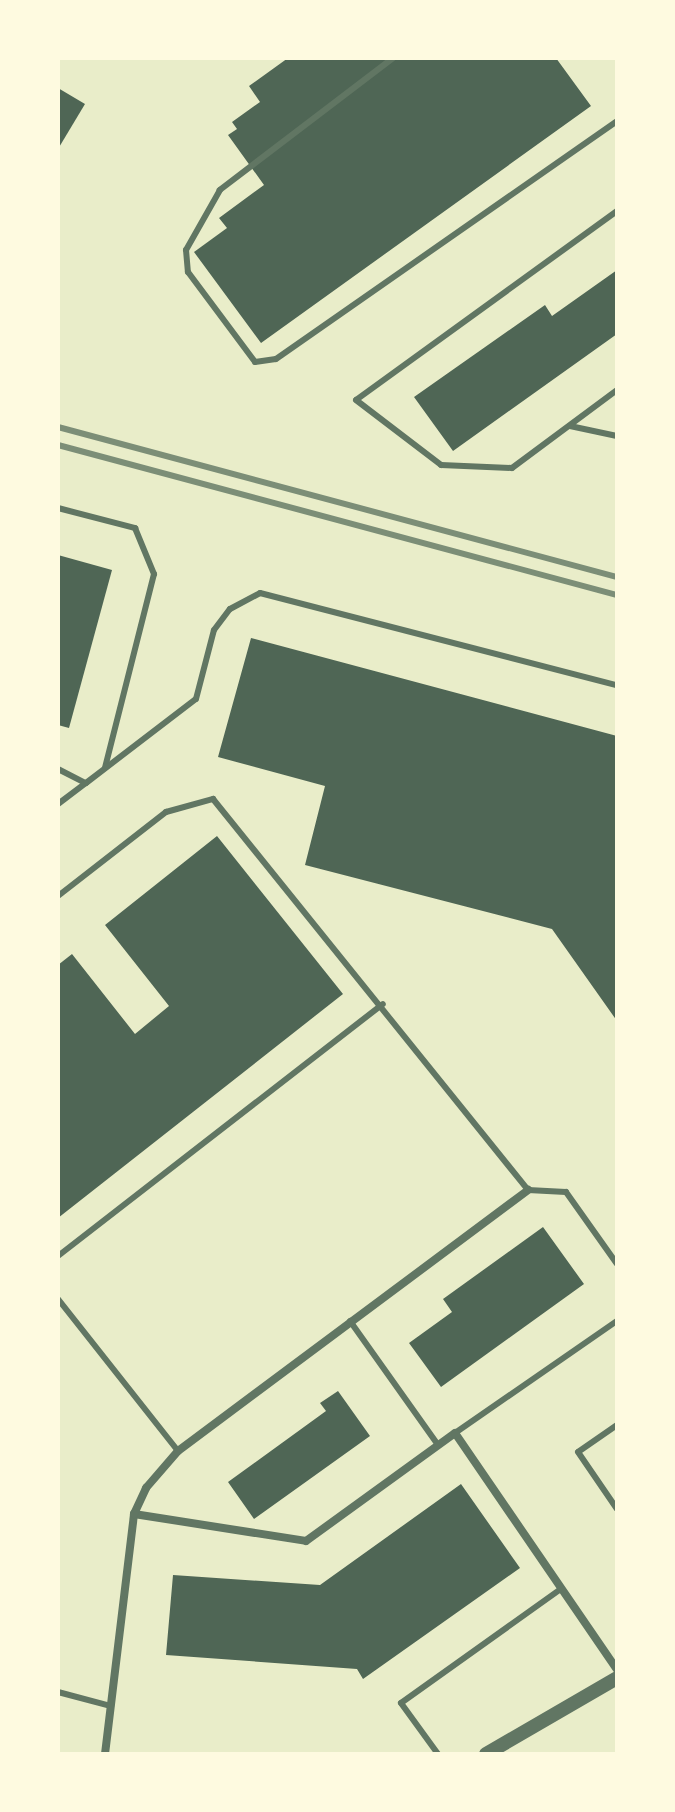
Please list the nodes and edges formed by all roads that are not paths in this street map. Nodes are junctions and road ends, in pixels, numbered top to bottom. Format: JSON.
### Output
{"nodes":[{"id":1,"x":393,"y":58,"type":"edge"},
{"id":2,"x":617,"y":121,"type":"edge"},
{"id":3,"x":617,"y":211,"type":"edge"},
{"id":4,"x":617,"y":390,"type":"edge"},
{"id":5,"x":569,"y":426,"type":"junction"},
{"id":6,"x":617,"y":436,"type":"edge"},
{"id":7,"x":58,"y":508,"type":"edge"},
{"id":8,"x":617,"y":685,"type":"edge"},
{"id":9,"x":105,"y":768,"type":"junction"},
{"id":10,"x":58,"y":769,"type":"edge"},
{"id":11,"x":86,"y":783,"type":"junction"},
{"id":12,"x":58,"y":804,"type":"edge"},
{"id":13,"x":58,"y":896,"type":"edge"},
{"id":14,"x":383,"y":1004,"type":"junction"},
{"id":15,"x":528,"y":1190,"type":"junction"},
{"id":16,"x":58,"y":1256,"type":"edge"},
{"id":17,"x":617,"y":1264,"type":"edge"},
{"id":18,"x":58,"y":1299,"type":"edge"},
{"id":19,"x":349,"y":1320,"type":"junction"},
{"id":20,"x":617,"y":1321,"type":"edge"},
{"id":21,"x":617,"y":1425,"type":"edge"},
{"id":22,"x":455,"y":1433,"type":"junction"},
{"id":23,"x":438,"y":1445,"type":"junction"},
{"id":24,"x":178,"y":1451,"type":"junction"},
{"id":25,"x":617,"y":1509,"type":"edge"},
{"id":26,"x":134,"y":1514,"type":"junction"},
{"id":27,"x":561,"y":1589,"type":"junction"},
{"id":28,"x":617,"y":1670,"type":"edge"},
{"id":29,"x":617,"y":1678,"type":"edge"},
{"id":30,"x":58,"y":1692,"type":"edge"},
{"id":31,"x":67,"y":1700,"type":"junction"},
{"id":32,"x":111,"y":1706,"type":"junction"},
{"id":33,"x":58,"y":1707,"type":"edge"},
{"id":34,"x":105,"y":1754,"type":"edge"},
{"id":35,"x":438,"y":1754,"type":"edge"},
{"id":36,"x":486,"y":1754,"type":"edge"}],
"edges":[{"from":1,"to":2,"type":"lane"},
{"from":3,"to":5,"type":"lane"},
{"from":4,"to":5,"type":"lane"},
{"from":5,"to":6,"type":"lane"},
{"from":7,"to":9,"type":"lane"},
{"from":8,"to":9,"type":"lane"},
{"from":9,"to":11,"type":"lane"},
{"from":10,"to":11,"type":"lane"},
{"from":11,"to":12,"type":"lane"},
{"from":13,"to":14,"type":"lane"},
{"from":14,"to":15,"type":"lane"},
{"from":14,"to":16,"type":"lane"},
{"from":15,"to":17,"type":"lane"},
{"from":15,"to":19,"type":"street"},
{"from":18,"to":24,"type":"lane"},
{"from":19,"to":23,"type":"lane"},
{"from":19,"to":24,"type":"street"},
{"from":20,"to":22,"type":"lane"},
{"from":21,"to":25,"type":"lane"},
{"from":22,"to":23,"type":"street"},
{"from":22,"to":27,"type":"street"},
{"from":23,"to":26,"type":"street"},
{"from":24,"to":26,"type":"street"},
{"from":26,"to":32,"type":"street"},
{"from":27,"to":28,"type":"street"},
{"from":27,"to":35,"type":"lane"},
{"from":29,"to":36,"type":"street"},
{"from":30,"to":31,"type":"lane"},
{"from":31,"to":32,"type":"lane"},
{"from":31,"to":33,"type":"lane"},
{"from":32,"to":34,"type":"street"}]}
